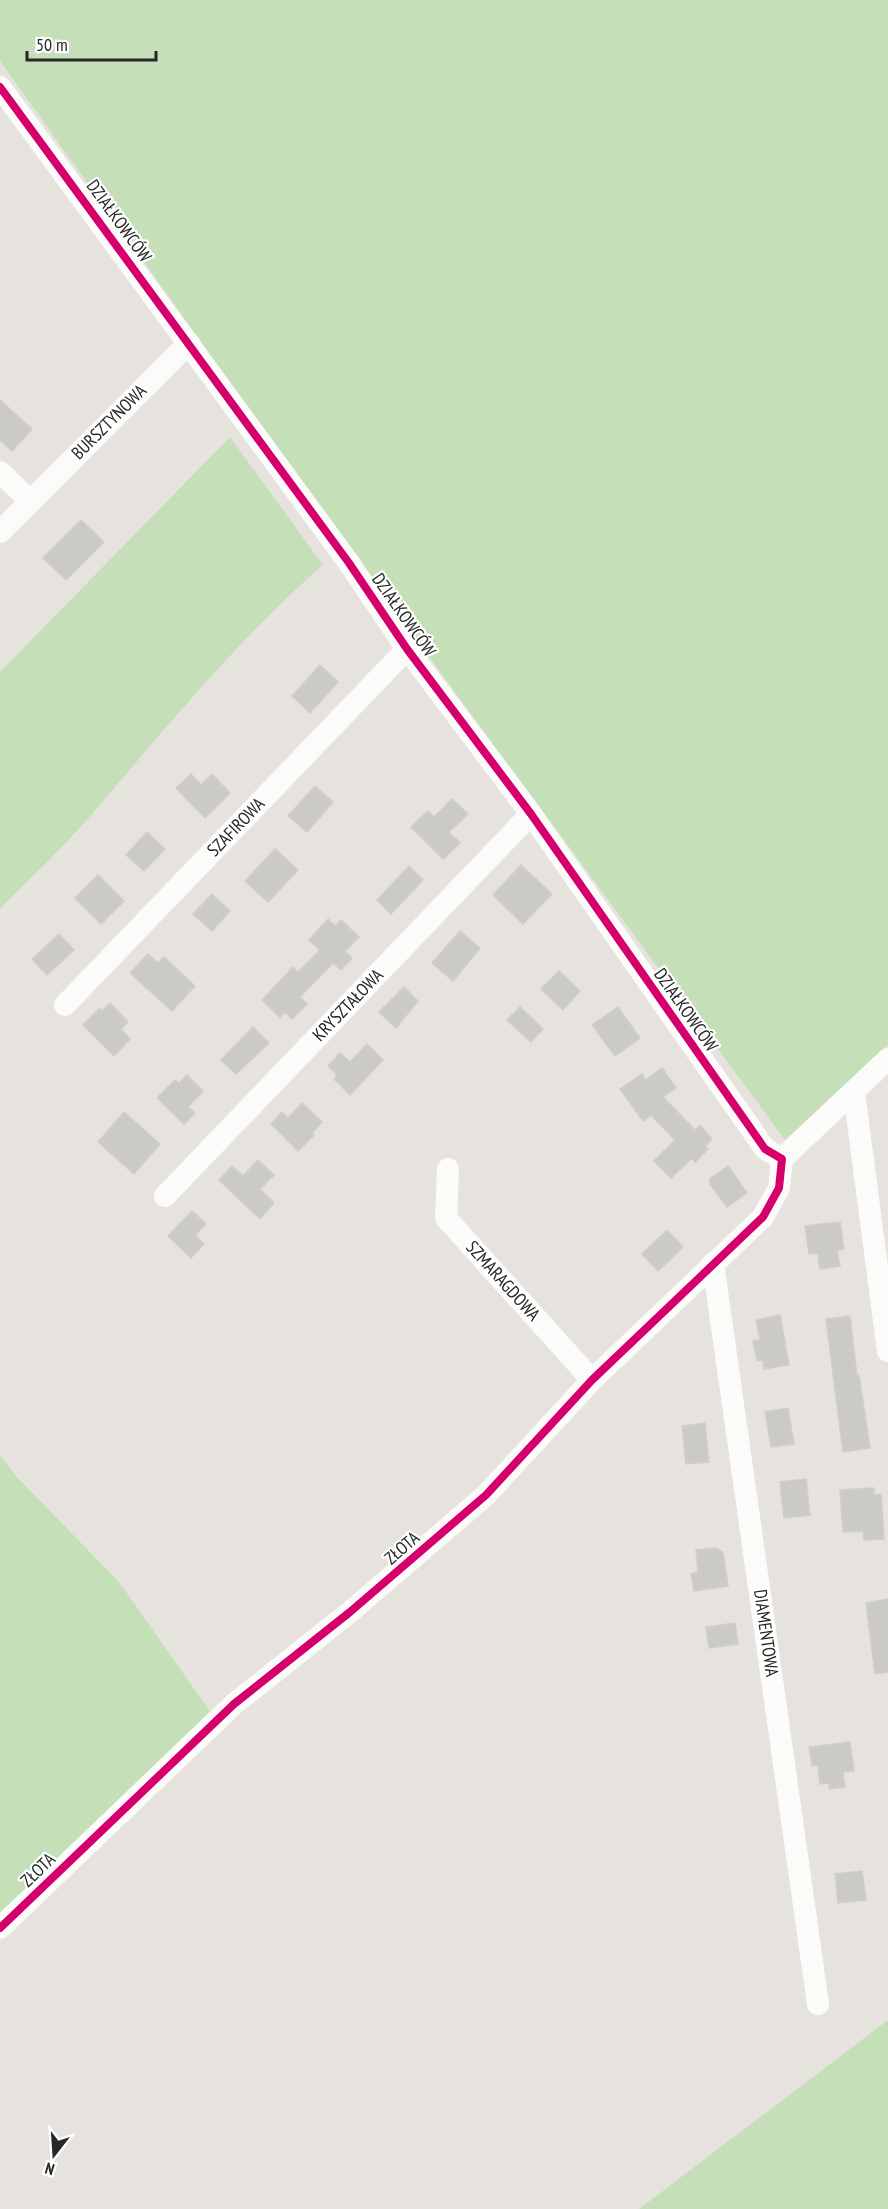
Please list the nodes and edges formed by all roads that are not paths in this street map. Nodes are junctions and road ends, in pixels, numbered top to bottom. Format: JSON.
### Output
{"nodes":[{"id":1,"x":0,"y":87,"type":"edge"},
{"id":2,"x":189,"y":343,"type":"junction"},
{"id":3,"x":0,"y":472,"type":"edge"},
{"id":4,"x":29,"y":500,"type":"junction"},
{"id":5,"x":0,"y":532,"type":"edge"},
{"id":6,"x":407,"y":649,"type":"junction"},
{"id":7,"x":531,"y":814,"type":"junction"},
{"id":8,"x":65,"y":1005,"type":"dead end"},
{"id":9,"x":888,"y":1059,"type":"edge"},
{"id":10,"x":854,"y":1092,"type":"junction"},
{"id":11,"x":782,"y":1159,"type":"junction"},
{"id":12,"x":448,"y":1169,"type":"dead end"},
{"id":13,"x":165,"y":1196,"type":"dead end"},
{"id":14,"x":713,"y":1263,"type":"junction"},
{"id":15,"x":888,"y":1351,"type":"edge"},
{"id":16,"x":592,"y":1380,"type":"junction"},
{"id":17,"x":0,"y":1928,"type":"edge"},
{"id":18,"x":818,"y":2004,"type":"dead end"}],
"edges":[{"from":1,"to":2,"type":"street","name":"DZIAŁKOWCÓW"},
{"from":2,"to":4,"type":"street","name":"BURSZTYNOWA"},
{"from":2,"to":6,"type":"street","name":"DZIAŁKOWCÓW"},
{"from":3,"to":4,"type":"street"},
{"from":4,"to":5,"type":"street","name":"BURSZTYNOWA"},
{"from":6,"to":7,"type":"street","name":"DZIAŁKOWCÓW"},
{"from":6,"to":8,"type":"street","name":"SZAFIROWA"},
{"from":7,"to":11,"type":"street","name":"DZIAŁKOWCÓW"},
{"from":7,"to":13,"type":"street","name":"KRYSZTAŁOWA"},
{"from":9,"to":10,"type":"street"},
{"from":10,"to":11,"type":"street"},
{"from":10,"to":15,"type":"street"},
{"from":11,"to":14,"type":"street","name":"ZŁOTA"},
{"from":12,"to":16,"type":"street","name":"SZMARAGDOWA"},
{"from":14,"to":16,"type":"street","name":"ZŁOTA"},
{"from":14,"to":18,"type":"street","name":"DIAMENTOWA"},
{"from":16,"to":17,"type":"street","name":"ZŁOTA"}]}
